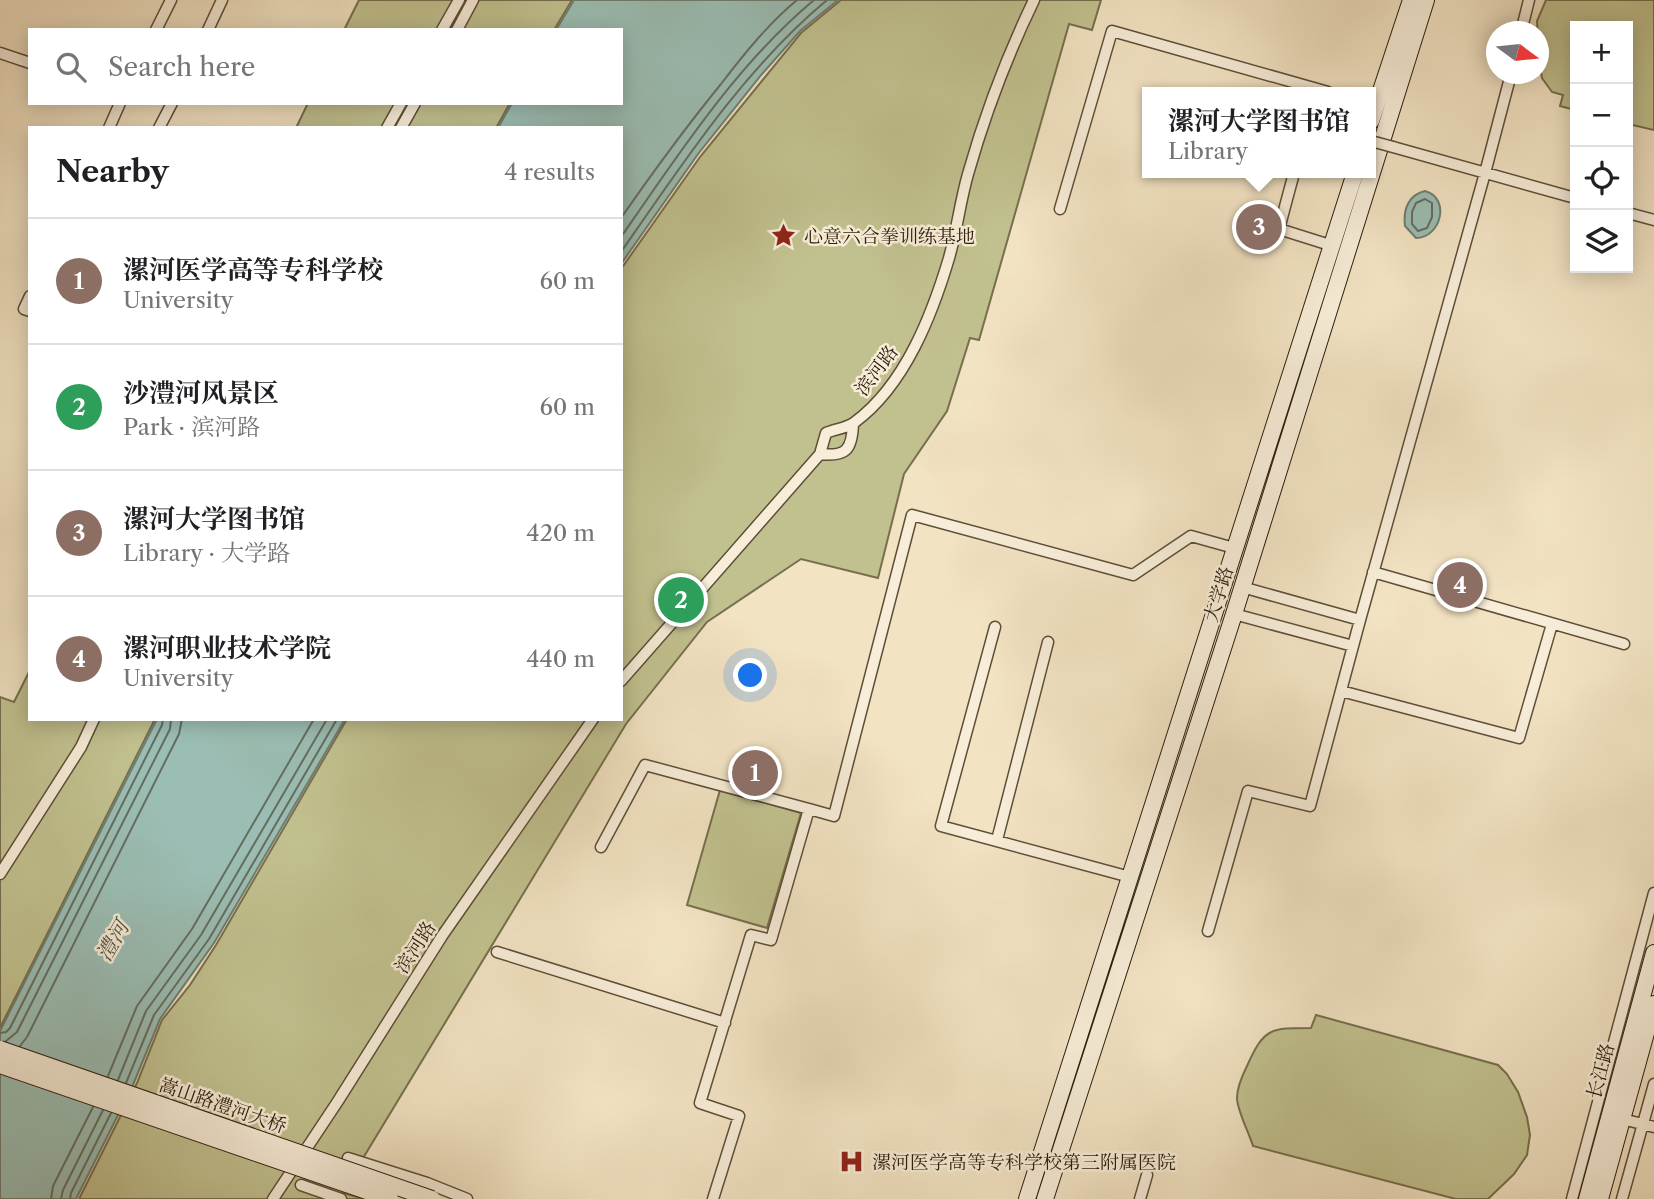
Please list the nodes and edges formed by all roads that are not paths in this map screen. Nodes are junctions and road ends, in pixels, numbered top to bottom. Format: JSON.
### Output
{"nodes":[{"id":1,"x":171,"y":0,"type":"edge"},
{"id":2,"x":222,"y":0,"type":"edge"},
{"id":3,"x":459,"y":0,"type":"edge"},
{"id":4,"x":474,"y":0,"type":"edge"},
{"id":5,"x":1034,"y":0,"type":"edge"},
{"id":6,"x":1411,"y":0,"type":"edge"},
{"id":7,"x":1426,"y":0,"type":"edge"},
{"id":8,"x":1530,"y":0,"type":"edge"},
{"id":9,"x":1524,"y":21,"type":"edge"},
{"id":10,"x":157,"y":28,"type":"edge"},
{"id":11,"x":209,"y":28,"type":"edge"},
{"id":12,"x":443,"y":28,"type":"edge"},
{"id":13,"x":458,"y":28,"type":"edge"},
{"id":14,"x":0,"y":52,"type":"edge"},
{"id":15,"x":28,"y":62,"type":"edge"},
{"id":16,"x":1508,"y":84,"type":"edge"},
{"id":17,"x":1310,"y":87,"type":"edge"},
{"id":18,"x":1376,"y":101,"type":"edge"},
{"id":19,"x":119,"y":105,"type":"edge"},
{"id":20,"x":171,"y":105,"type":"edge"},
{"id":21,"x":400,"y":105,"type":"edge"},
{"id":22,"x":414,"y":105,"type":"edge"},
{"id":23,"x":110,"y":126,"type":"edge"},
{"id":24,"x":160,"y":126,"type":"edge"},
{"id":25,"x":388,"y":126,"type":"edge"},
{"id":26,"x":402,"y":126,"type":"edge"},
{"id":27,"x":1376,"y":142,"type":"edge"},
{"id":28,"x":1376,"y":160,"type":"edge"},
{"id":29,"x":1485,"y":173,"type":"junction"},
{"id":30,"x":1293,"y":178,"type":"edge"},
{"id":31,"x":1353,"y":178,"type":"edge"},
{"id":32,"x":1370,"y":178,"type":"edge"},
{"id":33,"x":1570,"y":197,"type":"edge"},
{"id":34,"x":1060,"y":209,"type":"dead end"},
{"id":35,"x":1633,"y":214,"type":"edge"},
{"id":36,"x":1654,"y":220,"type":"edge"},
{"id":37,"x":1333,"y":246,"type":"junction"},
{"id":38,"x":853,"y":424,"type":"junction"},
{"id":39,"x":820,"y":454,"type":"junction"},
{"id":40,"x":1234,"y":548,"type":"junction"},
{"id":41,"x":1373,"y":572,"type":"junction"},
{"id":42,"x":1242,"y":587,"type":"junction"},
{"id":43,"x":1234,"y":614,"type":"junction"},
{"id":44,"x":1360,"y":620,"type":"junction"},
{"id":45,"x":1552,"y":624,"type":"junction"},
{"id":46,"x":995,"y":627,"type":"dead end"},
{"id":47,"x":1048,"y":642,"type":"dead end"},
{"id":48,"x":1624,"y":644,"type":"dead end"},
{"id":49,"x":1353,"y":646,"type":"junction"},
{"id":50,"x":623,"y":679,"type":"edge"},
{"id":51,"x":1341,"y":691,"type":"junction"},
{"id":52,"x":93,"y":721,"type":"edge"},
{"id":53,"x":592,"y":721,"type":"edge"},
{"id":54,"x":808,"y":809,"type":"junction"},
{"id":55,"x":997,"y":840,"type":"junction"},
{"id":56,"x":601,"y":847,"type":"dead end"},
{"id":57,"x":0,"y":874,"type":"edge"},
{"id":58,"x":1130,"y":877,"type":"junction"},
{"id":59,"x":1654,"y":893,"type":"edge"},
{"id":60,"x":1208,"y":931,"type":"dead end"},
{"id":61,"x":497,"y":953,"type":"dead end"},
{"id":62,"x":1654,"y":953,"type":"edge"},
{"id":63,"x":1654,"y":1007,"type":"edge"},
{"id":64,"x":725,"y":1023,"type":"junction"},
{"id":65,"x":0,"y":1049,"type":"edge"},
{"id":66,"x":0,"y":1065,"type":"edge"},
{"id":67,"x":1654,"y":1084,"type":"edge"},
{"id":68,"x":1059,"y":1100,"type":"junction"},
{"id":69,"x":1076,"y":1105,"type":"junction"},
{"id":70,"x":1622,"y":1119,"type":"junction"},
{"id":71,"x":1648,"y":1126,"type":"edge"},
{"id":72,"x":348,"y":1158,"type":"dead end"},
{"id":73,"x":1147,"y":1175,"type":"dead end"},
{"id":74,"x":301,"y":1185,"type":"dead end"},
{"id":75,"x":273,"y":1199,"type":"edge"},
{"id":76,"x":341,"y":1199,"type":"edge"},
{"id":77,"x":390,"y":1199,"type":"edge"},
{"id":78,"x":432,"y":1199,"type":"edge"},
{"id":79,"x":467,"y":1199,"type":"edge"},
{"id":80,"x":713,"y":1199,"type":"edge"},
{"id":81,"x":1027,"y":1199,"type":"edge"},
{"id":82,"x":1045,"y":1199,"type":"edge"},
{"id":83,"x":1140,"y":1199,"type":"edge"},
{"id":84,"x":1572,"y":1199,"type":"edge"},
{"id":85,"x":1587,"y":1199,"type":"edge"},
{"id":86,"x":1600,"y":1199,"type":"edge"},
{"id":87,"x":1622,"y":1199,"type":"edge"}],
"edges":[{"from":1,"to":10,"type":"street"},
{"from":2,"to":11,"type":"street"},
{"from":3,"to":12,"type":"street"},
{"from":4,"to":13,"type":"street"},
{"from":5,"to":38,"type":"street","name":"滨河路"},
{"from":6,"to":18,"type":"main road"},
{"from":7,"to":28,"type":"main road","name":"大学路"},
{"from":8,"to":9,"type":"street"},
{"from":14,"to":15,"type":"street"},
{"from":16,"to":29,"type":"street"},
{"from":17,"to":34,"type":"street"},
{"from":19,"to":23,"type":"street"},
{"from":20,"to":24,"type":"street"},
{"from":21,"to":25,"type":"street"},
{"from":22,"to":26,"type":"street"},
{"from":27,"to":29,"type":"street","bridge":true},
{"from":29,"to":33,"type":"street"},
{"from":29,"to":41,"type":"street"},
{"from":30,"to":37,"type":"street"},
{"from":31,"to":37,"type":"main road","name":"大学路"},
{"from":32,"to":42,"type":"main road","name":"大学路"},
{"from":35,"to":36,"type":"street"},
{"from":37,"to":40,"type":"main road","name":"大学路"},
{"from":38,"to":39,"type":"street","name":"滨河路"},
{"from":38,"to":39,"type":"street"},
{"from":39,"to":50,"type":"street","name":"滨河路"},
{"from":40,"to":54,"type":"street"},
{"from":40,"to":58,"type":"main road","name":"大学路"},
{"from":41,"to":44,"type":"street"},
{"from":41,"to":45,"type":"street"},
{"from":42,"to":43,"type":"main road","name":"大学路"},
{"from":42,"to":44,"type":"street"},
{"from":43,"to":49,"type":"street"},
{"from":43,"to":69,"type":"main road","name":"大学路"},
{"from":44,"to":49,"type":"street"},
{"from":45,"to":48,"type":"street"},
{"from":45,"to":51,"type":"street"},
{"from":46,"to":55,"type":"street"},
{"from":47,"to":55,"type":"street"},
{"from":49,"to":51,"type":"street"},
{"from":51,"to":60,"type":"street"},
{"from":52,"to":57,"type":"street"},
{"from":53,"to":75,"type":"street","name":"滨河路"},
{"from":54,"to":56,"type":"street"},
{"from":54,"to":64,"type":"street"},
{"from":55,"to":58,"type":"street"},
{"from":58,"to":68,"type":"main road","name":"大学路"},
{"from":59,"to":84,"type":"street"},
{"from":61,"to":64,"type":"street"},
{"from":62,"to":85,"type":"main road","name":"长江路"},
{"from":63,"to":70,"type":"main road","name":"长江路"},
{"from":64,"to":80,"type":"street"},
{"from":65,"to":78,"type":"main road","name":"嵩山路澧河大桥","bridge":true},
{"from":66,"to":77,"type":"main road","name":"嵩山路澧河大桥","bridge":true},
{"from":67,"to":71,"type":"street"},
{"from":68,"to":69,"type":"main road"},
{"from":68,"to":81,"type":"main road","name":"大学路"},
{"from":69,"to":82,"type":"main road","name":"大学路"},
{"from":70,"to":71,"type":"street"},
{"from":70,"to":86,"type":"main road","name":"长江路"},
{"from":71,"to":87,"type":"street"},
{"from":72,"to":79,"type":"street"},
{"from":73,"to":83,"type":"street"},
{"from":74,"to":76,"type":"street"}]}
